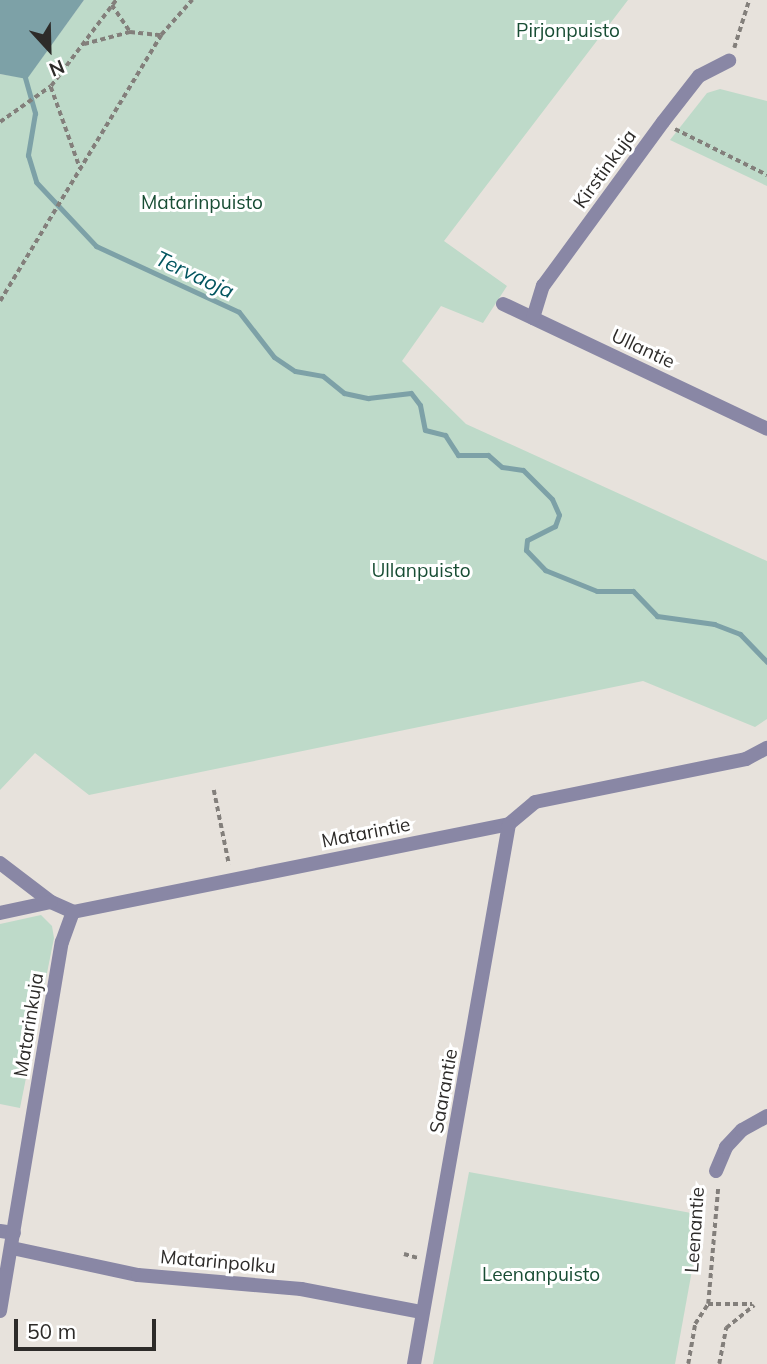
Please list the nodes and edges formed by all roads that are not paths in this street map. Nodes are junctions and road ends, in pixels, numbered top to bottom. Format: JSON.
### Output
{"nodes":[{"id":1,"x":729,"y":61,"type":"road end"},
{"id":2,"x":503,"y":304,"type":"dead end"},
{"id":3,"x":533,"y":318,"type":"junction"},
{"id":4,"x":767,"y":429,"type":"edge"},
{"id":5,"x":767,"y":748,"type":"edge"},
{"id":6,"x":509,"y":824,"type":"junction"},
{"id":7,"x":0,"y":863,"type":"edge"},
{"id":8,"x":51,"y":902,"type":"junction"},
{"id":9,"x":73,"y":912,"type":"junction"},
{"id":10,"x":0,"y":913,"type":"edge"},
{"id":11,"x":767,"y":1116,"type":"edge"},
{"id":12,"x":716,"y":1171,"type":"road end"},
{"id":13,"x":7,"y":1232,"type":"edge"},
{"id":14,"x":12,"y":1248,"type":"junction"},
{"id":15,"x":0,"y":1311,"type":"edge"},
{"id":16,"x":422,"y":1312,"type":"junction"},
{"id":17,"x":414,"y":1364,"type":"edge"}],
"edges":[{"from":1,"to":3,"type":"street","name":"Kirstinkuja"},
{"from":2,"to":3,"type":"street","name":"Ullantie"},
{"from":3,"to":4,"type":"street","name":"Ullantie"},
{"from":5,"to":6,"type":"street","name":"Matarintie"},
{"from":6,"to":9,"type":"street","name":"Matarintie"},
{"from":6,"to":16,"type":"street","name":"Saarantie"},
{"from":7,"to":8,"type":"street"},
{"from":8,"to":9,"type":"street"},
{"from":8,"to":10,"type":"street"},
{"from":9,"to":13,"type":"street","name":"Matarinkuja"},
{"from":11,"to":12,"type":"street","name":"Leenantie"},
{"from":13,"to":14,"type":"street","name":"Matarinkuja"},
{"from":14,"to":15,"type":"street","name":"Matarinkuja"},
{"from":14,"to":16,"type":"street","name":"Matarinpolku"},
{"from":16,"to":17,"type":"street","name":"Saarantie"}]}
